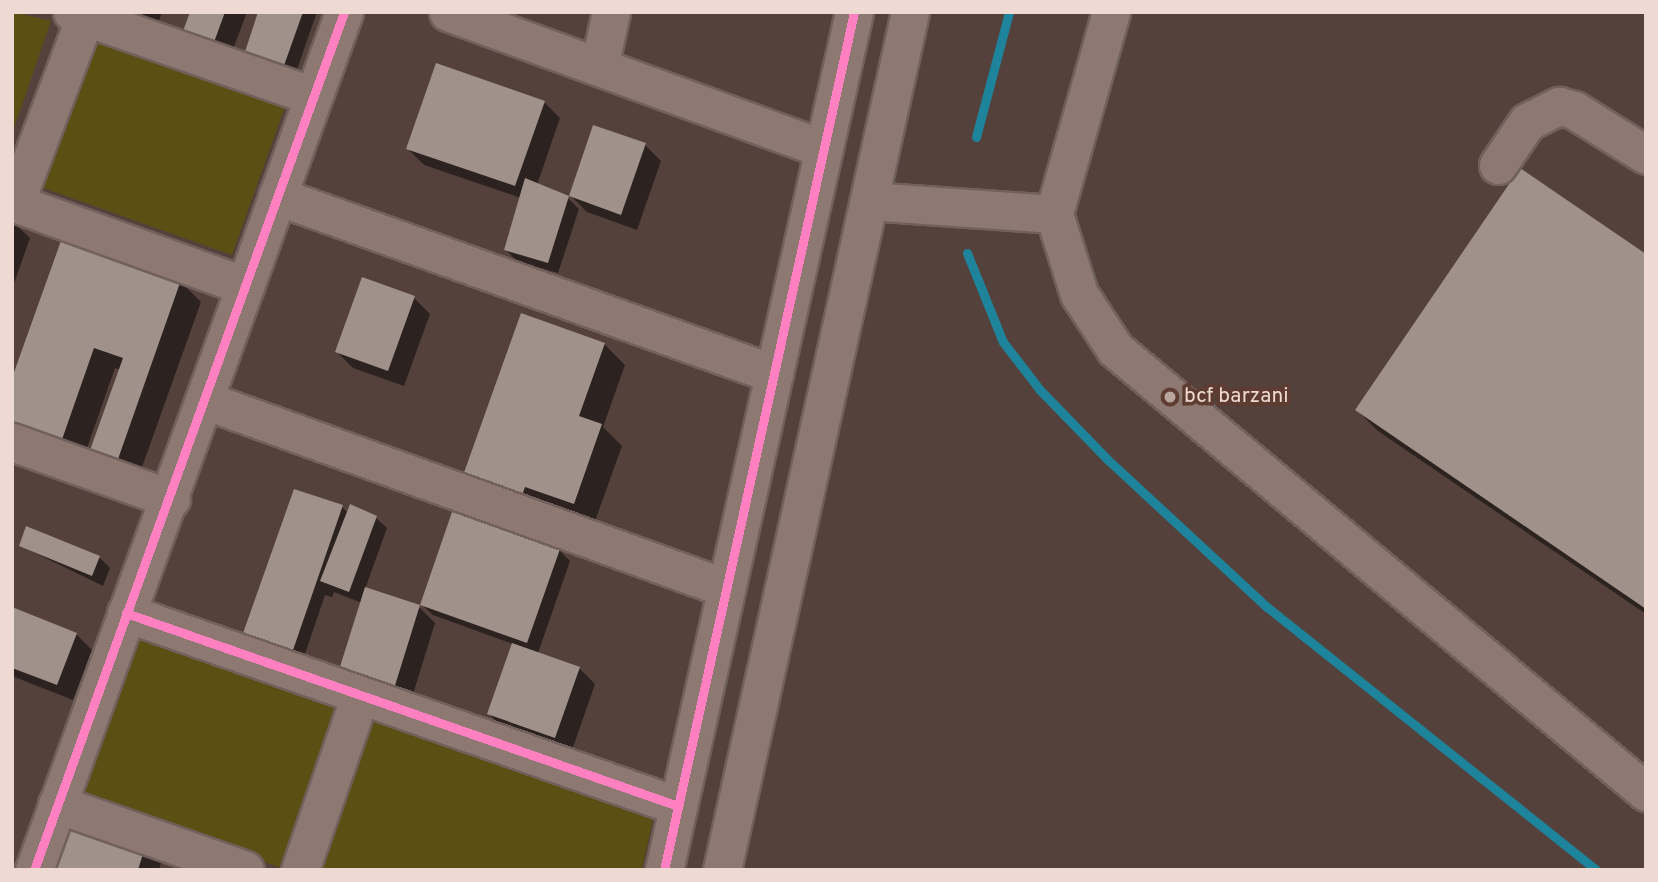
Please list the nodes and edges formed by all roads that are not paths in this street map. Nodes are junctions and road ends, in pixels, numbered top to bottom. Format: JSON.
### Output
{"nodes":[{"id":1,"x":344,"y":12,"type":"edge"},
{"id":2,"x":448,"y":12,"type":"edge"},
{"id":3,"x":611,"y":12,"type":"edge"},
{"id":4,"x":854,"y":12,"type":"edge"},
{"id":5,"x":910,"y":12,"type":"edge"},
{"id":6,"x":1111,"y":12,"type":"edge"},
{"id":7,"x":78,"y":15,"type":"edge"},
{"id":8,"x":599,"y":67,"type":"junction"},
{"id":9,"x":313,"y":96,"type":"junction"},
{"id":10,"x":824,"y":149,"type":"junction"},
{"id":11,"x":1646,"y":155,"type":"edge"},
{"id":12,"x":1498,"y":165,"type":"dead end"},
{"id":13,"x":277,"y":196,"type":"junction"},
{"id":14,"x":869,"y":201,"type":"junction"},
{"id":15,"x":14,"y":202,"type":"edge"},
{"id":16,"x":1054,"y":214,"type":"junction"},
{"id":17,"x":245,"y":286,"type":"junction"},
{"id":18,"x":774,"y":374,"type":"junction"},
{"id":19,"x":204,"y":400,"type":"junction"},
{"id":20,"x":12,"y":442,"type":"edge"},
{"id":21,"x":171,"y":499,"type":"junction"},
{"id":22,"x":726,"y":588,"type":"junction"},
{"id":23,"x":126,"y":614,"type":"junction"},
{"id":24,"x":360,"y":696,"type":"junction"},
{"id":25,"x":1646,"y":792,"type":"edge"},
{"id":26,"x":57,"y":804,"type":"junction"},
{"id":27,"x":678,"y":806,"type":"junction"},
{"id":28,"x":34,"y":870,"type":"edge"},
{"id":29,"x":245,"y":870,"type":"edge"},
{"id":30,"x":300,"y":870,"type":"edge"},
{"id":31,"x":664,"y":870,"type":"edge"},
{"id":32,"x":722,"y":870,"type":"edge"}],
"edges":[{"from":1,"to":9,"type":"street"},
{"from":2,"to":8,"type":"street"},
{"from":3,"to":8,"type":"street"},
{"from":4,"to":10,"type":"street"},
{"from":5,"to":14,"type":"street"},
{"from":6,"to":16,"type":"street"},
{"from":7,"to":9,"type":"street"},
{"from":7,"to":15,"type":"street"},
{"from":8,"to":10,"type":"street"},
{"from":9,"to":13,"type":"street"},
{"from":10,"to":18,"type":"street"},
{"from":11,"to":12,"type":"street"},
{"from":13,"to":17,"type":"street"},
{"from":13,"to":18,"type":"street"},
{"from":14,"to":16,"type":"street"},
{"from":14,"to":32,"type":"street"},
{"from":15,"to":17,"type":"street"},
{"from":16,"to":25,"type":"street"},
{"from":17,"to":19,"type":"street"},
{"from":18,"to":22,"type":"street"},
{"from":19,"to":21,"type":"street"},
{"from":19,"to":22,"type":"street"},
{"from":20,"to":21,"type":"street"},
{"from":21,"to":23,"type":"street"},
{"from":22,"to":27,"type":"street"},
{"from":23,"to":24,"type":"street"},
{"from":23,"to":26,"type":"street"},
{"from":24,"to":27,"type":"street"},
{"from":24,"to":30,"type":"street"},
{"from":26,"to":28,"type":"street"},
{"from":26,"to":29,"type":"street"},
{"from":27,"to":31,"type":"street"}]}
